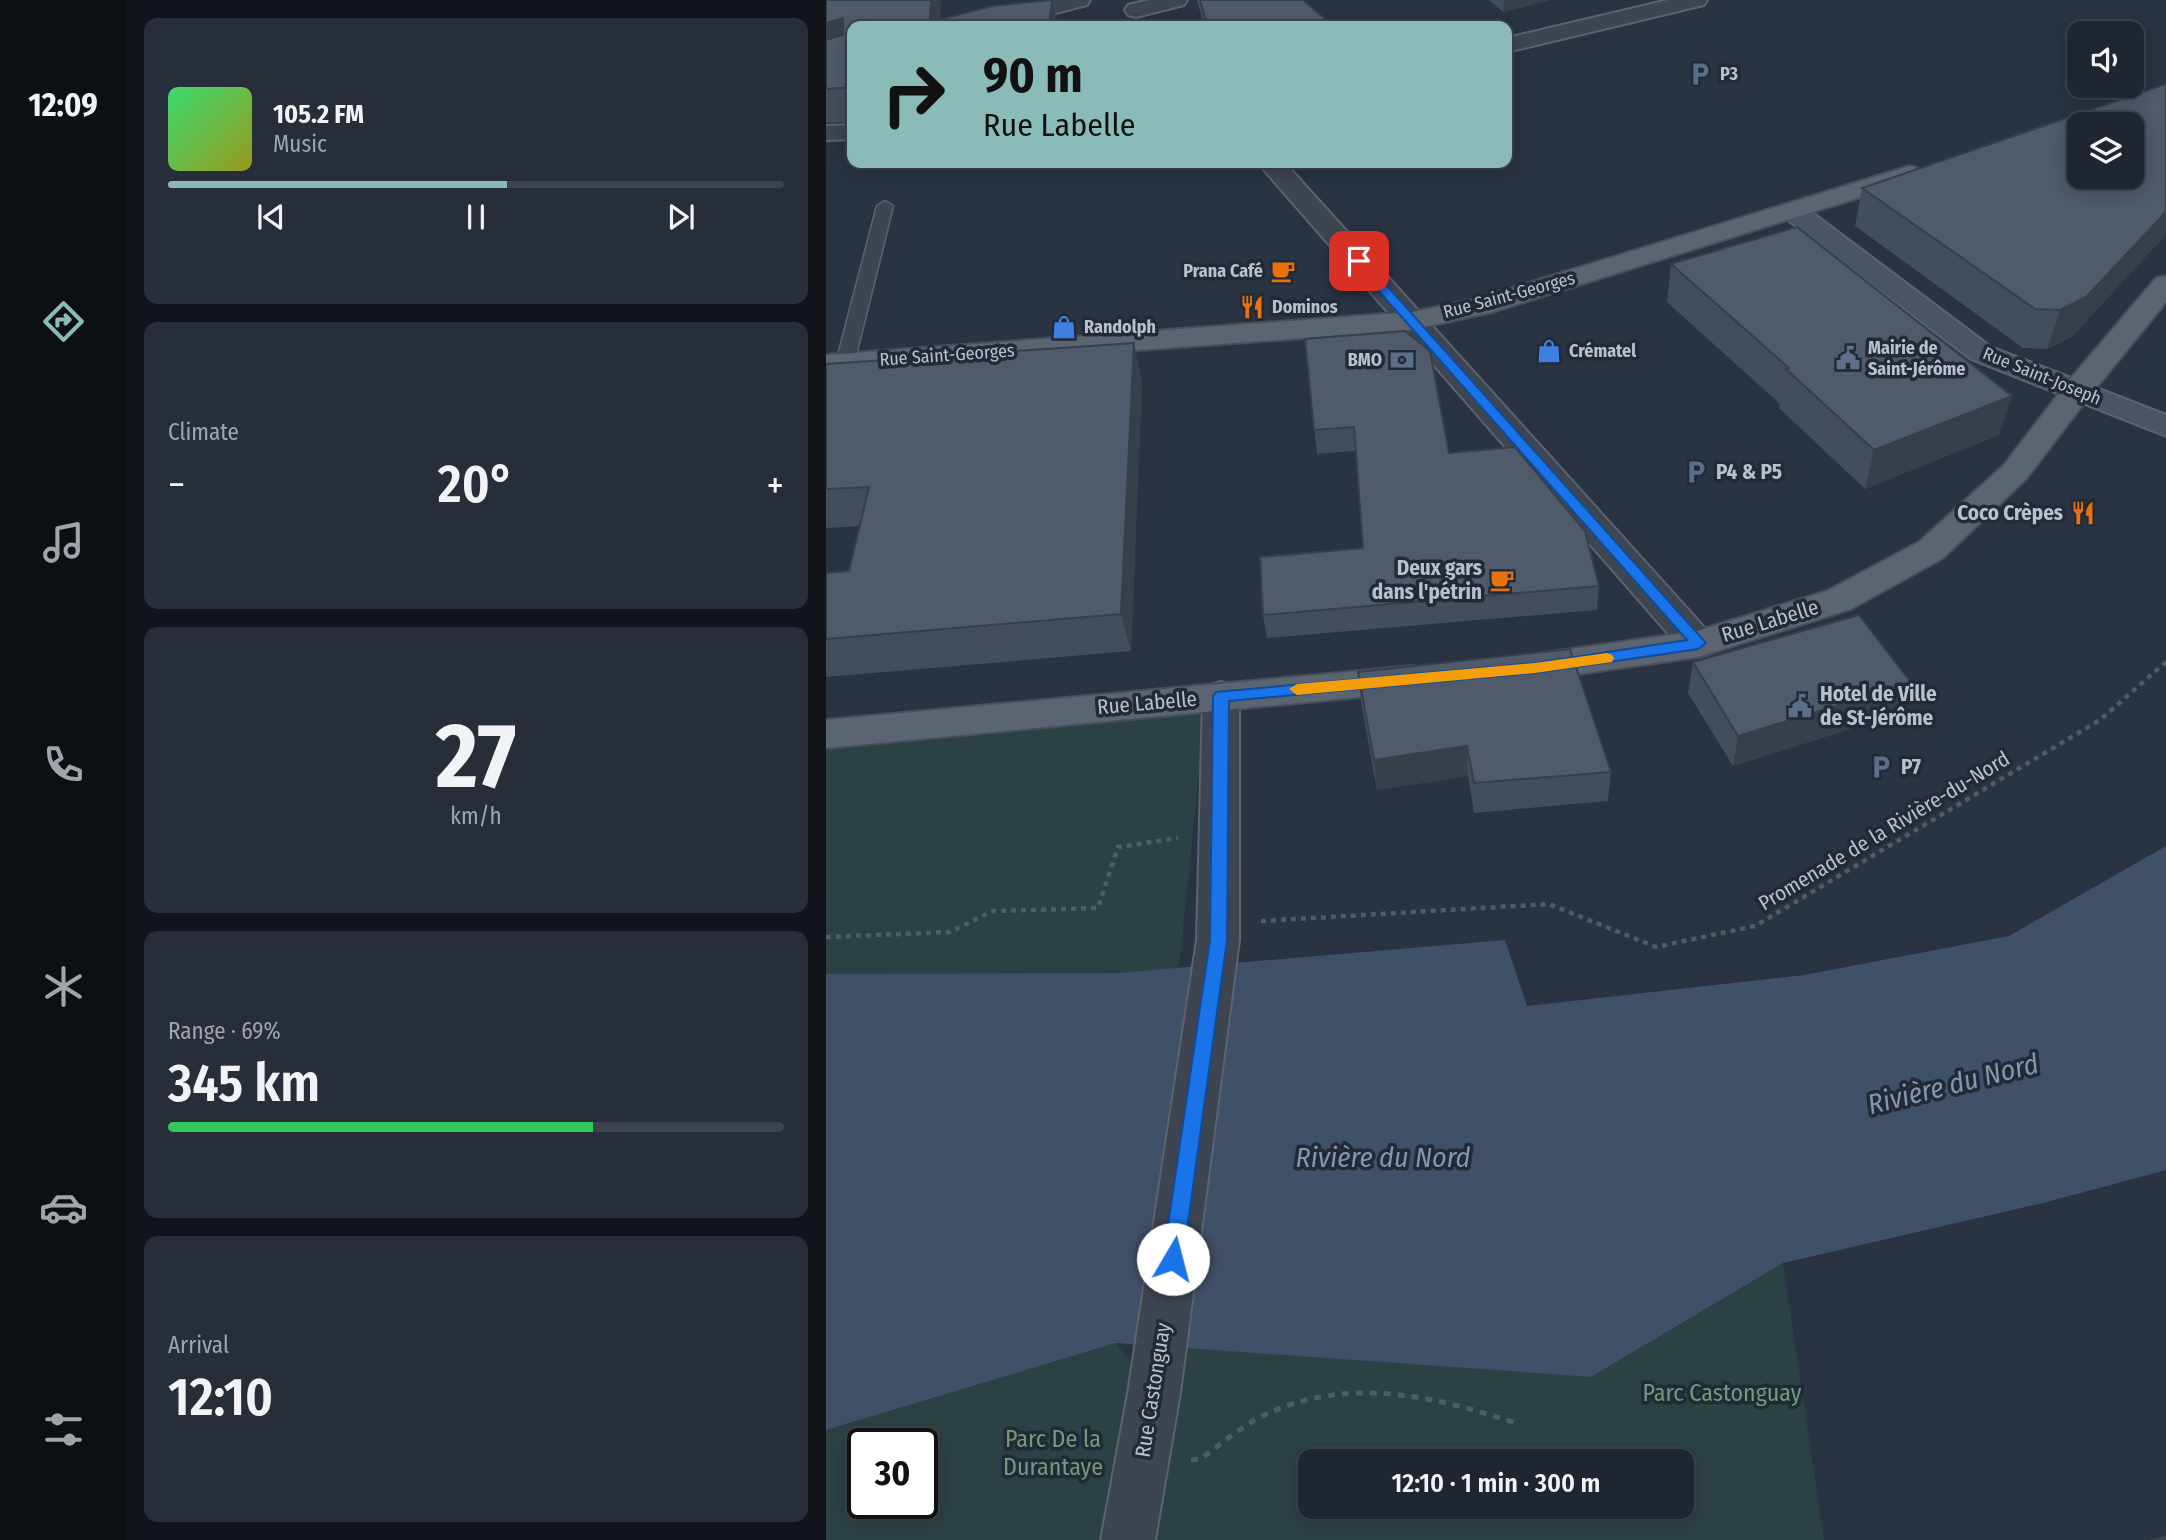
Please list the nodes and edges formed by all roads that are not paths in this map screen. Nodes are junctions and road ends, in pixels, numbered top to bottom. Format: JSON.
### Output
{"nodes":[{"id":1,"x":1079,"y":0,"type":"edge"},
{"id":2,"x":1176,"y":0,"type":"edge"},
{"id":3,"x":1696,"y":0,"type":"edge"},
{"id":4,"x":1138,"y":12,"type":"edge"},
{"id":5,"x":999,"y":21,"type":"edge"},
{"id":6,"x":1512,"y":44,"type":"edge"},
{"id":7,"x":847,"y":132,"type":"edge"},
{"id":8,"x":826,"y":133,"type":"edge"},
{"id":9,"x":1934,"y":166,"type":"edge"},
{"id":10,"x":1275,"y":168,"type":"edge"},
{"id":11,"x":885,"y":206,"type":"dead end"},
{"id":12,"x":1793,"y":211,"type":"junction"},
{"id":13,"x":2166,"y":284,"type":"edge"},
{"id":14,"x":1412,"y":321,"type":"junction"},
{"id":15,"x":836,"y":364,"type":"edge"},
{"id":16,"x":2077,"y":391,"type":"junction"},
{"id":17,"x":2166,"y":426,"type":"edge"},
{"id":18,"x":1698,"y":643,"type":"junction"},
{"id":19,"x":1494,"y":672,"type":"edge"},
{"id":20,"x":1439,"y":677,"type":"edge"},
{"id":21,"x":1221,"y":696,"type":"junction"},
{"id":22,"x":826,"y":734,"type":"edge"},
{"id":23,"x":1128,"y":1540,"type":"edge"}],
"edges":[{"from":1,"to":5,"type":"street"},
{"from":2,"to":4,"type":"street"},
{"from":3,"to":6,"type":"street"},
{"from":7,"to":8,"type":"street"},
{"from":9,"to":12,"type":"main road","name":"Rue Saint-Georges"},
{"from":10,"to":14,"type":"street"},
{"from":11,"to":15,"type":"lane"},
{"from":12,"to":14,"type":"main road","name":"Rue Saint-Georges"},
{"from":12,"to":16,"type":"street","name":"Rue Saint-Joseph"},
{"from":13,"to":16,"type":"main road","name":"Rue Labelle"},
{"from":14,"to":15,"type":"main road","name":"Rue Saint-Georges"},
{"from":14,"to":18,"type":"street"},
{"from":16,"to":17,"type":"street","name":"Rue Saint-Joseph"},
{"from":16,"to":18,"type":"main road","name":"Rue Labelle"},
{"from":18,"to":19,"type":"main road","name":"Rue Labelle"},
{"from":20,"to":21,"type":"main road","name":"Rue Labelle"},
{"from":21,"to":22,"type":"main road","name":"Rue Labelle"},
{"from":21,"to":23,"type":"street","name":"Rue Castonguay"}]}
